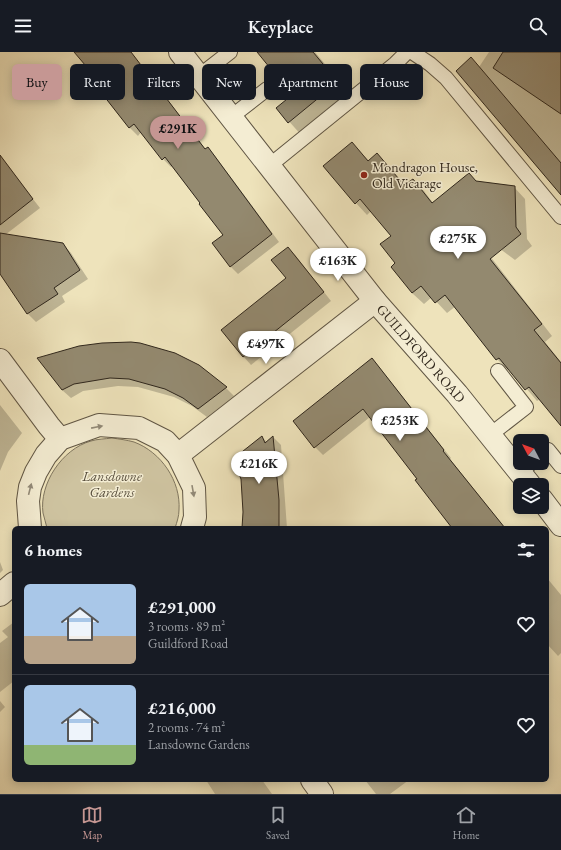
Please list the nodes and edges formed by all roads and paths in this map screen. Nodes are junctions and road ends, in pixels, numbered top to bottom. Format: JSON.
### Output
{"nodes":[{"id":1,"x":180,"y":52,"type":"edge"},
{"id":2,"x":230,"y":52,"type":"edge"},
{"id":3,"x":407,"y":52,"type":"edge"},
{"id":4,"x":412,"y":52,"type":"edge"},
{"id":5,"x":199,"y":76,"type":"junction"},
{"id":6,"x":264,"y":91,"type":"edge"},
{"id":7,"x":231,"y":117,"type":"junction"},
{"id":8,"x":270,"y":166,"type":"junction"},
{"id":9,"x":561,"y":217,"type":"edge"},
{"id":10,"x":374,"y":301,"type":"junction"},
{"id":11,"x":0,"y":360,"type":"edge"},
{"id":12,"x":498,"y":371,"type":"dead end"},
{"id":13,"x":490,"y":435,"type":"junction"},
{"id":14,"x":60,"y":439,"type":"junction"},
{"id":15,"x":549,"y":451,"type":"edge"},
{"id":16,"x":178,"y":455,"type":"junction"},
{"id":17,"x":561,"y":466,"type":"edge"},
{"id":18,"x":527,"y":473,"type":"edge"},
{"id":19,"x":549,"y":509,"type":"edge"},
{"id":20,"x":561,"y":525,"type":"edge"},
{"id":21,"x":30,"y":526,"type":"edge"},
{"id":22,"x":193,"y":526,"type":"edge"},
{"id":23,"x":12,"y":585,"type":"edge"},
{"id":24,"x":0,"y":595,"type":"edge"},
{"id":25,"x":313,"y":782,"type":"edge"},
{"id":26,"x":322,"y":794,"type":"edge"}],
"edges":[{"from":1,"to":5,"type":"street","name":"GUILDFORD ROAD"},
{"from":2,"to":5,"type":"lane"},
{"from":3,"to":8,"type":"lane"},
{"from":4,"to":9,"type":"lane"},
{"from":5,"to":7,"type":"street","name":"GUILDFORD ROAD"},
{"from":6,"to":7,"type":"lane"},
{"from":7,"to":8,"type":"street","name":"GUILDFORD ROAD"},
{"from":8,"to":10,"type":"street","name":"GUILDFORD ROAD"},
{"from":10,"to":13,"type":"street","name":"GUILDFORD ROAD"},
{"from":10,"to":16,"type":"street"},
{"from":11,"to":14,"type":"street"},
{"from":12,"to":13,"type":"lane"},
{"from":13,"to":18,"type":"street","name":"GUILDFORD ROAD"},
{"from":14,"to":16,"type":"street","one_way":true},
{"from":21,"to":14,"type":"street","one_way":true},
{"from":15,"to":17,"type":"lane"},
{"from":16,"to":22,"type":"street","one_way":true},
{"from":19,"to":20,"type":"street"},
{"from":23,"to":24,"type":"street"},
{"from":25,"to":26,"type":"street"}]}
